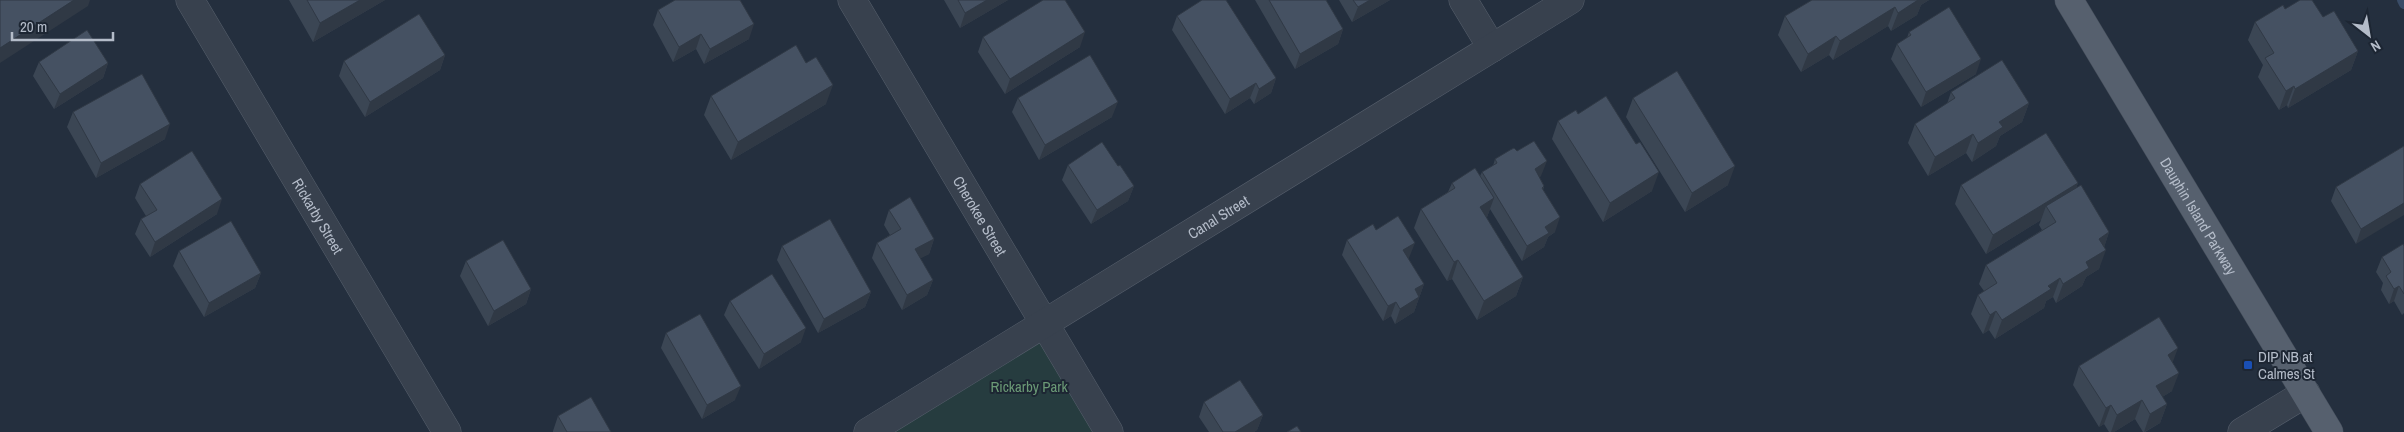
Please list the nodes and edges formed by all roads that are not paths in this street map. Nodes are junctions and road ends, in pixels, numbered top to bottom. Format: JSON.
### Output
{"nodes":[{"id":1,"x":190,"y":0,"type":"edge"},
{"id":2,"x":852,"y":0,"type":"edge"},
{"id":3,"x":1463,"y":0,"type":"edge"},
{"id":4,"x":1570,"y":0,"type":"edge"},
{"id":5,"x":2069,"y":0,"type":"edge"},
{"id":6,"x":1492,"y":48,"type":"junction"},
{"id":7,"x":1045,"y":323,"type":"junction"},
{"id":8,"x":2306,"y":393,"type":"junction"},
{"id":9,"x":447,"y":432,"type":"edge"},
{"id":10,"x":868,"y":432,"type":"edge"},
{"id":11,"x":1109,"y":432,"type":"edge"},
{"id":12,"x":2242,"y":432,"type":"edge"},
{"id":13,"x":2329,"y":432,"type":"edge"}],
"edges":[{"from":1,"to":9,"type":"street","name":"Rickarby Street"},
{"from":2,"to":7,"type":"street","name":"Cherokee Street"},
{"from":3,"to":6,"type":"street"},
{"from":4,"to":6,"type":"street","name":"Canal Street"},
{"from":5,"to":8,"type":"main road","name":"Dauphin Island Parkway"},
{"from":6,"to":7,"type":"street","name":"Canal Street"},
{"from":7,"to":10,"type":"street","name":"Canal Street"},
{"from":7,"to":11,"type":"street","name":"Cherokee Street"},
{"from":8,"to":12,"type":"street"},
{"from":8,"to":13,"type":"main road","name":"Dauphin Island Parkway"}]}
